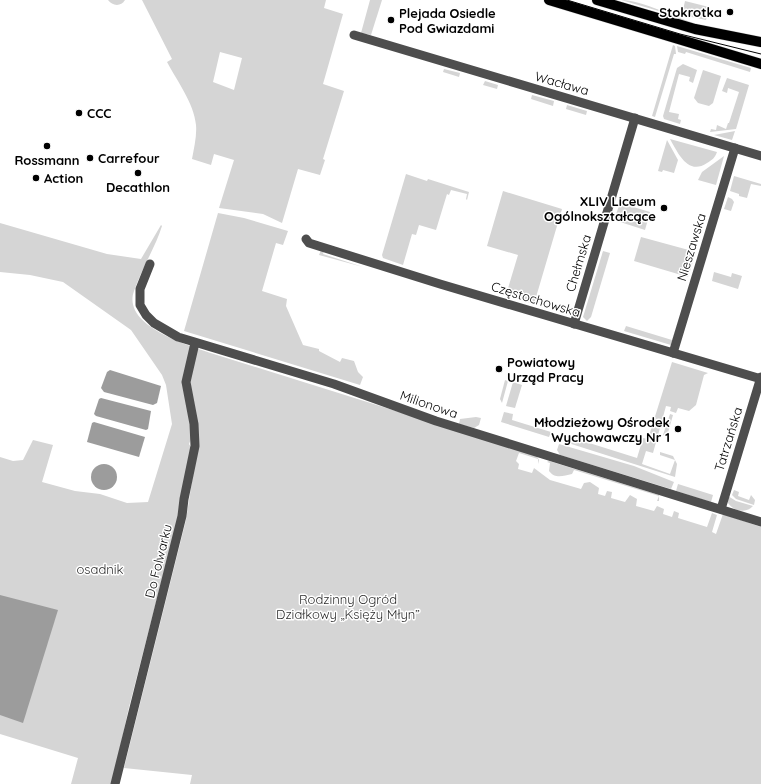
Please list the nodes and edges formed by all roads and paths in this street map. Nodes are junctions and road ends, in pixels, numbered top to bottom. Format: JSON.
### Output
{"nodes":[{"id":1,"x":549,"y":0,"type":"edge"},
{"id":2,"x":597,"y":0,"type":"edge"},
{"id":3,"x":613,"y":2,"type":"edge"},
{"id":4,"x":354,"y":35,"type":"dead end"},
{"id":5,"x":761,"y":42,"type":"edge"},
{"id":6,"x":761,"y":64,"type":"edge"},
{"id":7,"x":635,"y":118,"type":"junction"},
{"id":8,"x":735,"y":148,"type":"junction"},
{"id":9,"x":761,"y":156,"type":"edge"},
{"id":10,"x":306,"y":239,"type":"dead end"},
{"id":11,"x":150,"y":264,"type":"dead end"},
{"id":12,"x":574,"y":324,"type":"junction"},
{"id":13,"x":196,"y":343,"type":"junction"},
{"id":14,"x":673,"y":353,"type":"junction"},
{"id":15,"x":761,"y":378,"type":"edge"},
{"id":16,"x":721,"y":509,"type":"junction"},
{"id":17,"x":761,"y":522,"type":"edge"},
{"id":18,"x":115,"y":784,"type":"edge"}],
"edges":[{"from":1,"to":6,"type":"main road"},
{"from":2,"to":3,"type":"main road"},
{"from":3,"to":5,"type":"main road"},
{"from":4,"to":7,"type":"street","name":"Wacława"},
{"from":7,"to":8,"type":"street","name":"Wacława"},
{"from":7,"to":12,"type":"street","name":"Chełmska"},
{"from":8,"to":9,"type":"street","name":"Wacława"},
{"from":8,"to":14,"type":"street","name":"Nieszawska"},
{"from":10,"to":12,"type":"street","name":"Częstochowska"},
{"from":11,"to":13,"type":"street","name":"Milionowa"},
{"from":12,"to":14,"type":"street","name":"Częstochowska"},
{"from":13,"to":16,"type":"street","name":"Milionowa"},
{"from":13,"to":18,"type":"street","name":"Do Folwarku"},
{"from":14,"to":15,"type":"street","name":"Częstochowska"},
{"from":15,"to":16,"type":"street","name":"Tatrzańska"},
{"from":16,"to":17,"type":"street","name":"Milionowa"}]}
